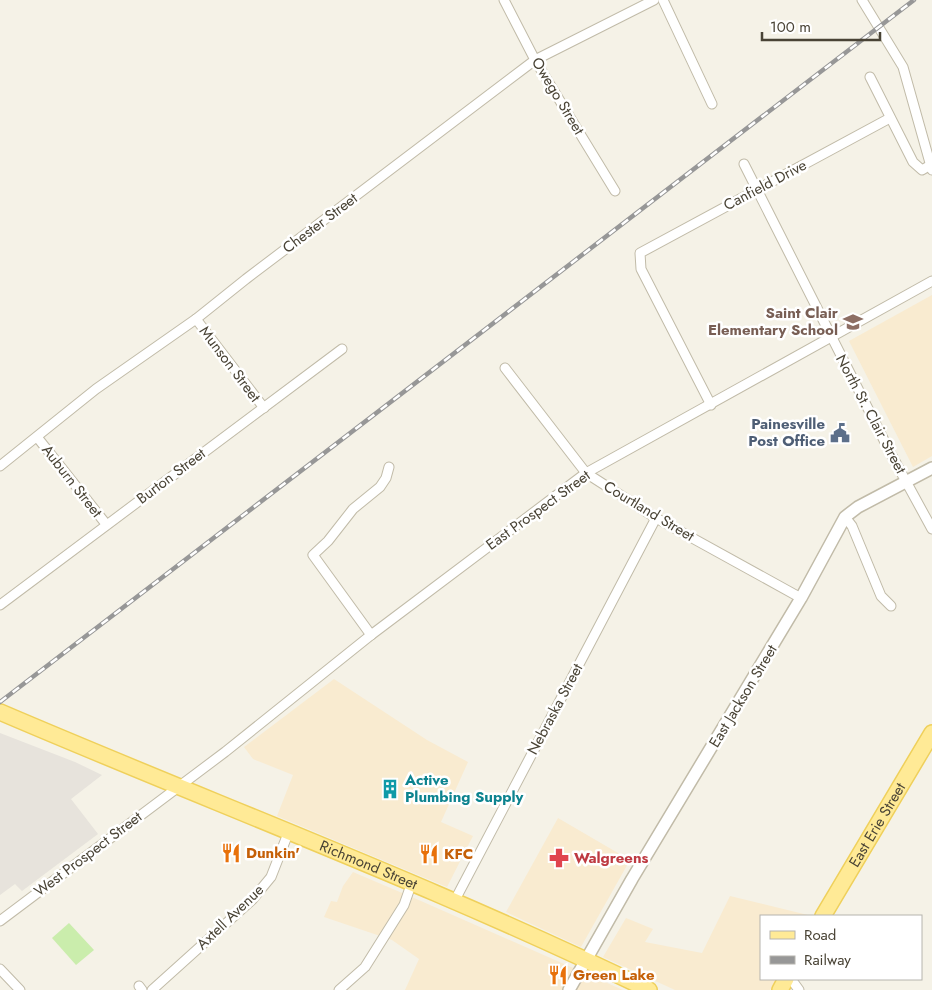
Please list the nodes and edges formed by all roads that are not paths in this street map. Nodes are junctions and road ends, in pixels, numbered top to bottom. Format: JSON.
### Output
{"nodes":[{"id":1,"x":504,"y":0,"type":"edge"},
{"id":2,"x":654,"y":0,"type":"edge"},
{"id":3,"x":663,"y":0,"type":"edge"},
{"id":4,"x":862,"y":0,"type":"edge"},
{"id":5,"x":535,"y":60,"type":"junction"},
{"id":6,"x":870,"y":77,"type":"dead end"},
{"id":7,"x":712,"y":104,"type":"dead end"},
{"id":8,"x":890,"y":118,"type":"junction"},
{"id":9,"x":744,"y":164,"type":"dead end"},
{"id":10,"x":931,"y":166,"type":"edge"},
{"id":11,"x":755,"y":190,"type":"junction"},
{"id":12,"x":615,"y":191,"type":"dead end"},
{"id":13,"x":932,"y":281,"type":"edge"},
{"id":14,"x":196,"y":320,"type":"junction"},
{"id":15,"x":830,"y":337,"type":"junction"},
{"id":16,"x":342,"y":349,"type":"dead end"},
{"id":17,"x":505,"y":368,"type":"dead end"},
{"id":18,"x":711,"y":405,"type":"junction"},
{"id":19,"x":264,"y":408,"type":"junction"},
{"id":20,"x":37,"y":438,"type":"junction"},
{"id":21,"x":0,"y":466,"type":"edge"},
{"id":22,"x":388,"y":467,"type":"dead end"},
{"id":23,"x":932,"y":468,"type":"edge"},
{"id":24,"x":586,"y":473,"type":"junction"},
{"id":25,"x":907,"y":482,"type":"junction"},
{"id":26,"x":845,"y":517,"type":"junction"},
{"id":27,"x":656,"y":518,"type":"junction"},
{"id":28,"x":106,"y":524,"type":"junction"},
{"id":29,"x":932,"y":529,"type":"edge"},
{"id":30,"x":801,"y":598,"type":"junction"},
{"id":31,"x":0,"y":604,"type":"edge"},
{"id":32,"x":891,"y":606,"type":"dead end"},
{"id":33,"x":371,"y":635,"type":"junction"},
{"id":34,"x":0,"y":712,"type":"edge"},
{"id":35,"x":932,"y":732,"type":"edge"},
{"id":36,"x":176,"y":787,"type":"junction"},
{"id":37,"x":289,"y":831,"type":"junction"},
{"id":38,"x":412,"y":882,"type":"junction"},
{"id":39,"x":455,"y":900,"type":"junction"},
{"id":40,"x":824,"y":915,"type":"edge"},
{"id":41,"x":0,"y":922,"type":"edge"},
{"id":42,"x":587,"y":960,"type":"junction"},
{"id":43,"x":0,"y":968,"type":"edge"},
{"id":44,"x":20,"y":990,"type":"edge"},
{"id":45,"x":152,"y":990,"type":"edge"},
{"id":46,"x":339,"y":990,"type":"edge"},
{"id":47,"x":569,"y":990,"type":"edge"},
{"id":48,"x":649,"y":990,"type":"edge"}],
"edges":[{"from":1,"to":5,"type":"street","name":"Owego Street"},
{"from":2,"to":5,"type":"street","name":"Chester Street"},
{"from":3,"to":7,"type":"street"},
{"from":4,"to":10,"type":"street"},
{"from":5,"to":12,"type":"street","name":"Owego Street"},
{"from":5,"to":14,"type":"street","name":"Chester Street"},
{"from":6,"to":8,"type":"street"},
{"from":8,"to":10,"type":"street"},
{"from":8,"to":11,"type":"street","name":"Canfield Drive"},
{"from":9,"to":11,"type":"street","name":"North St. Clair Street"},
{"from":11,"to":15,"type":"street","name":"North St. Clair Street"},
{"from":11,"to":18,"type":"street","name":"Canfield Drive"},
{"from":13,"to":15,"type":"street","name":"East Prospect Street"},
{"from":14,"to":19,"type":"street","name":"Munson Street"},
{"from":14,"to":20,"type":"street","name":"Chester Street"},
{"from":15,"to":18,"type":"street","name":"East Prospect Street"},
{"from":15,"to":25,"type":"street","name":"North St. Clair Street"},
{"from":16,"to":19,"type":"street","name":"Burton Street"},
{"from":17,"to":24,"type":"street","name":"Courtland Street"},
{"from":18,"to":24,"type":"street","name":"East Prospect Street"},
{"from":19,"to":28,"type":"street","name":"Burton Street"},
{"from":20,"to":21,"type":"street","name":"Chester Street"},
{"from":20,"to":28,"type":"street","name":"Auburn Street"},
{"from":22,"to":33,"type":"street"},
{"from":23,"to":25,"type":"street","name":"East Jackson Street"},
{"from":24,"to":27,"type":"street","name":"Courtland Street"},
{"from":24,"to":33,"type":"street","name":"East Prospect Street"},
{"from":25,"to":26,"type":"street","name":"East Jackson Street"},
{"from":25,"to":29,"type":"street","name":"North St. Clair Street"},
{"from":26,"to":30,"type":"street","name":"East Jackson Street"},
{"from":26,"to":32,"type":"street"},
{"from":27,"to":30,"type":"street","name":"Courtland Street"},
{"from":27,"to":39,"type":"street","name":"Nebraska Street"},
{"from":28,"to":31,"type":"street","name":"Burton Street"},
{"from":30,"to":42,"type":"street","name":"East Jackson Street"},
{"from":33,"to":36,"type":"street","name":"East Prospect Street"},
{"from":34,"to":36,"type":"main road","name":"Richmond Street"},
{"from":35,"to":40,"type":"main road","name":"East Erie Street"},
{"from":36,"to":37,"type":"main road","name":"Richmond Street"},
{"from":36,"to":41,"type":"street","name":"West Prospect Street"},
{"from":37,"to":38,"type":"main road","name":"Richmond Street"},
{"from":37,"to":45,"type":"street","name":"Axtell Avenue"},
{"from":38,"to":39,"type":"main road","name":"Richmond Street"},
{"from":38,"to":46,"type":"street"},
{"from":39,"to":42,"type":"main road","name":"Richmond Street"},
{"from":42,"to":47,"type":"street","name":"East Jackson Street"},
{"from":42,"to":48,"type":"main road","name":"Richmond Street"},
{"from":43,"to":44,"type":"street"}]}
